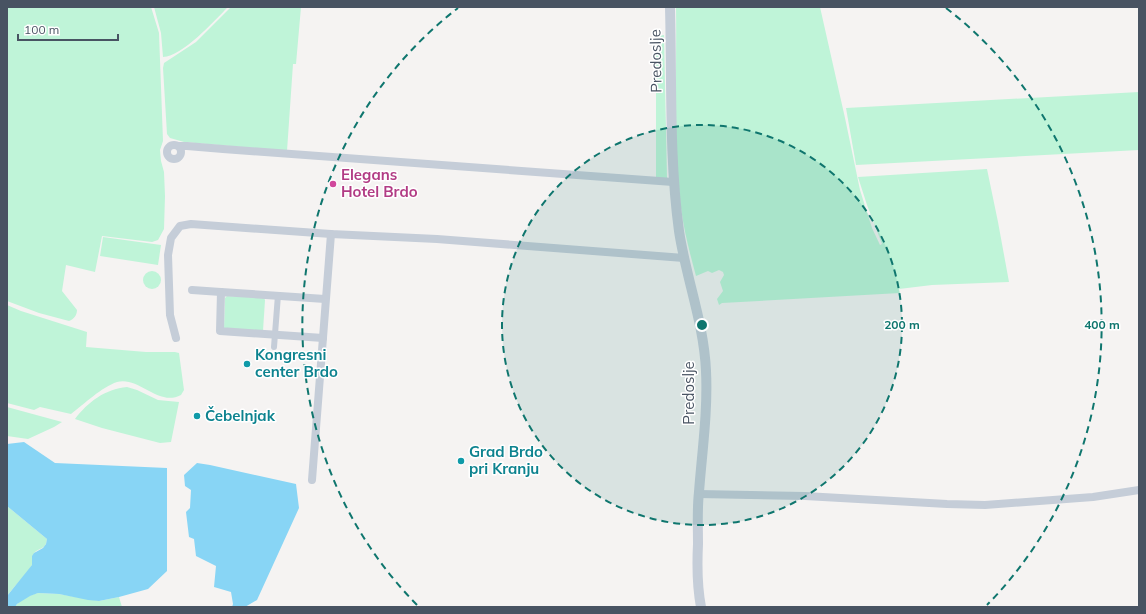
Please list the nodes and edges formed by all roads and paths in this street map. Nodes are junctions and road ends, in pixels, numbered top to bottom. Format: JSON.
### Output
{"nodes":[{"id":1,"x":670,"y":7,"type":"edge"},
{"id":2,"x":180,"y":150,"type":"dead end"},
{"id":3,"x":673,"y":182,"type":"junction"},
{"id":4,"x":331,"y":234,"type":"junction"},
{"id":5,"x":684,"y":258,"type":"junction"},
{"id":6,"x":192,"y":290,"type":"dead end"},
{"id":7,"x":221,"y":292,"type":"junction"},
{"id":8,"x":278,"y":295,"type":"junction"},
{"id":9,"x":326,"y":299,"type":"junction"},
{"id":10,"x":275,"y":334,"type":"junction"},
{"id":11,"x":176,"y":338,"type":"dead end"},
{"id":12,"x":323,"y":338,"type":"junction"},
{"id":13,"x":274,"y":347,"type":"dead end"},
{"id":14,"x":312,"y":480,"type":"dead end"},
{"id":15,"x":1139,"y":490,"type":"edge"},
{"id":16,"x":698,"y":494,"type":"junction"},
{"id":17,"x":701,"y":607,"type":"edge"}],
"edges":[{"from":1,"to":3,"type":"street","name":"Predoslje"},
{"from":2,"to":3,"type":"street"},
{"from":3,"to":5,"type":"street","name":"Predoslje"},
{"from":4,"to":5,"type":"street"},
{"from":4,"to":9,"type":"street"},
{"from":4,"to":11,"type":"street"},
{"from":5,"to":16,"type":"street","name":"Predoslje"},
{"from":6,"to":7,"type":"street"},
{"from":7,"to":8,"type":"street"},
{"from":7,"to":10,"type":"street"},
{"from":8,"to":9,"type":"street"},
{"from":8,"to":10,"type":"street"},
{"from":9,"to":12,"type":"street"},
{"from":10,"to":12,"type":"street"},
{"from":10,"to":13,"type":"street"},
{"from":12,"to":14,"type":"street"},
{"from":15,"to":16,"type":"street"},
{"from":16,"to":17,"type":"street","name":"Predoslje"}]}
